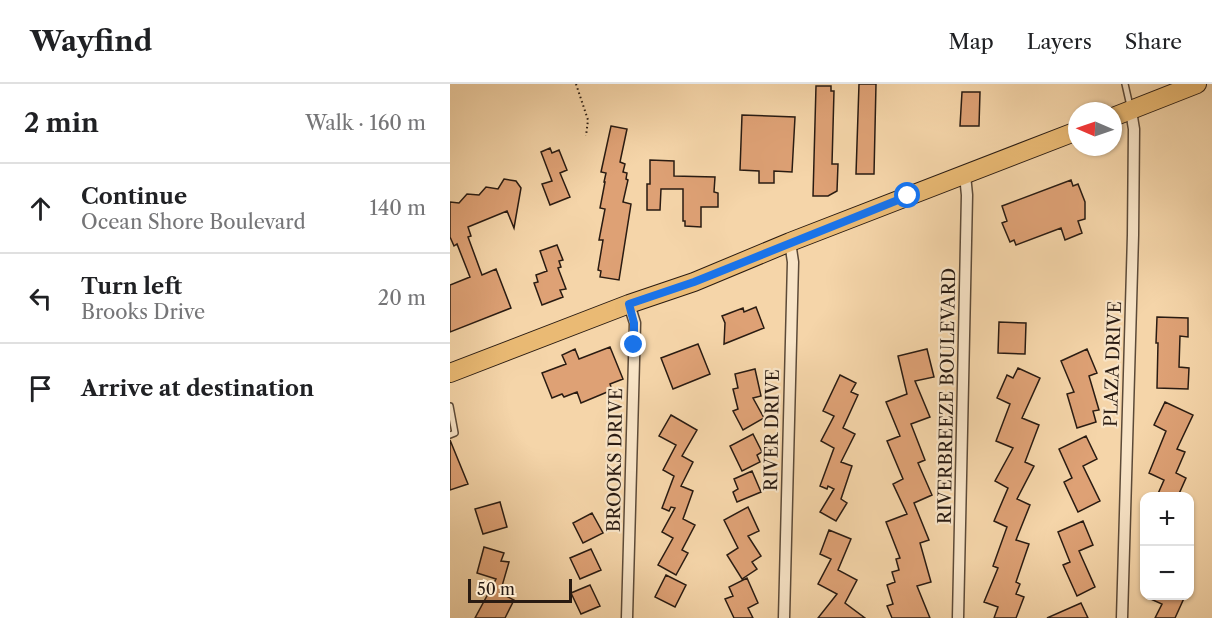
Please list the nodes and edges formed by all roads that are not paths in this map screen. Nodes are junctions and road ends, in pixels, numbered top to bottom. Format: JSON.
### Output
{"nodes":[{"id":1,"x":1125,"y":84,"type":"edge"},
{"id":2,"x":1197,"y":84,"type":"edge"},
{"id":3,"x":1131,"y":111,"type":"junction"},
{"id":4,"x":1122,"y":114,"type":"edge"},
{"id":5,"x":1068,"y":135,"type":"edge"},
{"id":6,"x":965,"y":175,"type":"junction"},
{"id":7,"x":790,"y":242,"type":"junction"},
{"id":8,"x":629,"y":304,"type":"junction"},
{"id":9,"x":450,"y":373,"type":"edge"},
{"id":10,"x":450,"y":406,"type":"edge"},
{"id":11,"x":450,"y":435,"type":"edge"},
{"id":12,"x":627,"y":618,"type":"edge"},
{"id":13,"x":784,"y":618,"type":"edge"},
{"id":14,"x":958,"y":618,"type":"edge"},
{"id":15,"x":1122,"y":618,"type":"edge"}],
"edges":[{"from":1,"to":3,"type":"lane"},
{"from":2,"to":3,"type":"main road"},
{"from":3,"to":4,"type":"main road"},
{"from":3,"to":15,"type":"street","name":"PLAZA DRIVE"},
{"from":5,"to":6,"type":"main road"},
{"from":6,"to":7,"type":"main road"},
{"from":6,"to":14,"type":"street","name":"RIVERBREEZE BOULEVARD"},
{"from":7,"to":8,"type":"main road"},
{"from":7,"to":13,"type":"street","name":"RIVER DRIVE"},
{"from":8,"to":9,"type":"main road"},
{"from":8,"to":12,"type":"street","name":"BROOKS DRIVE"},
{"from":10,"to":11,"type":"lane"}]}
